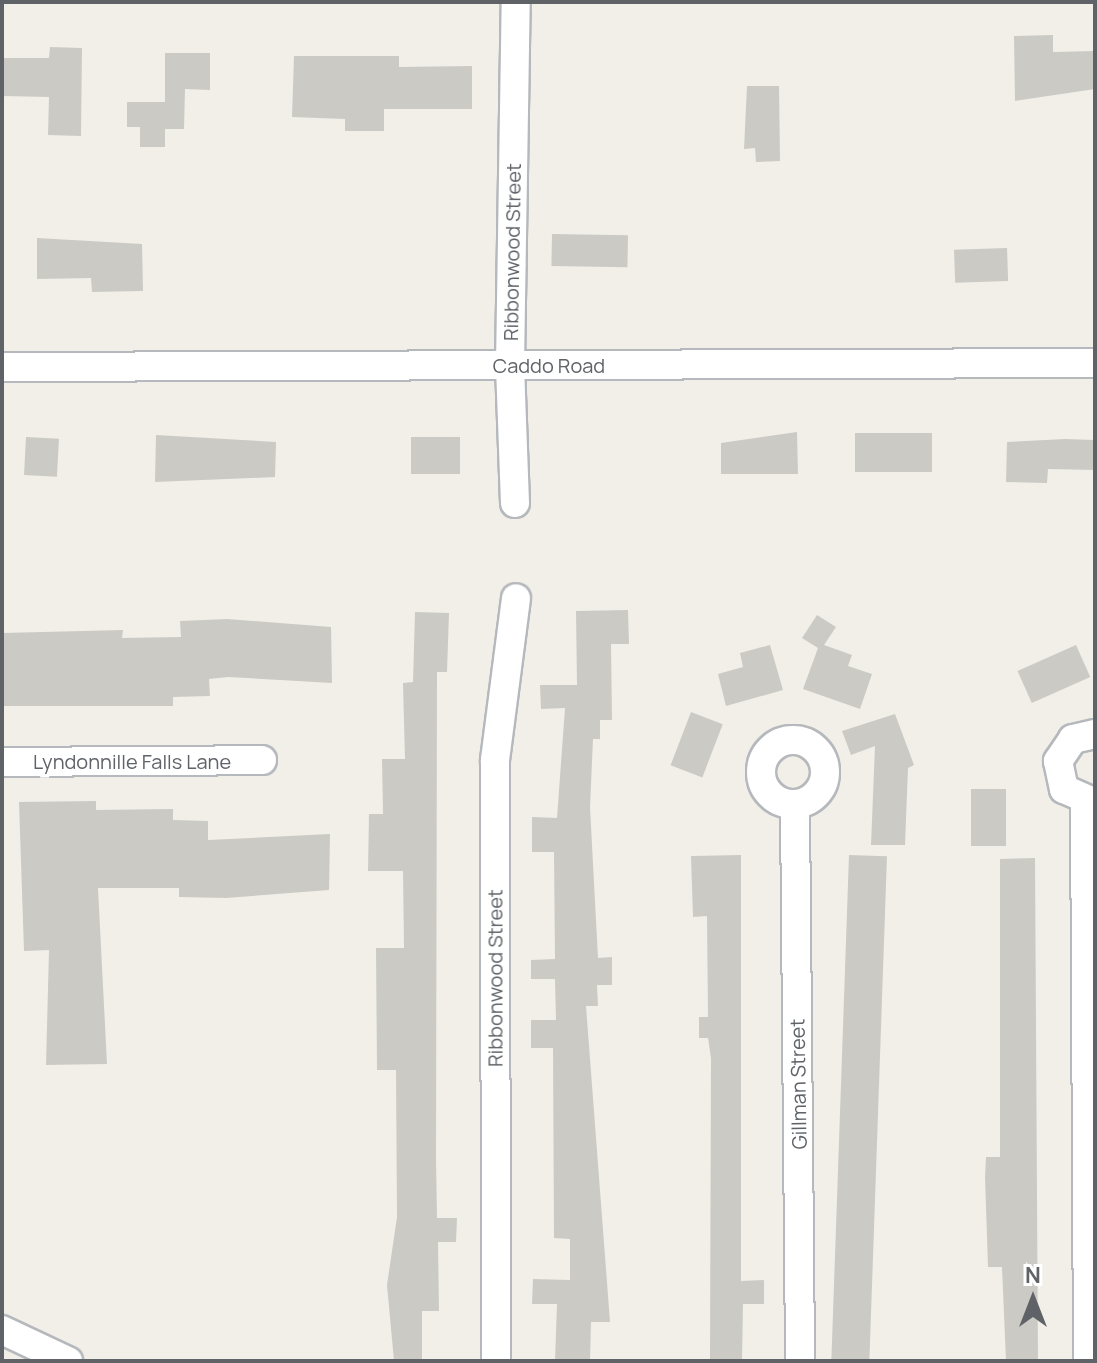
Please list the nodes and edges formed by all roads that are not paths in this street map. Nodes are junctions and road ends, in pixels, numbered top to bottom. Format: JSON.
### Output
{"nodes":[{"id":1,"x":516,"y":2,"type":"edge"},
{"id":2,"x":1095,"y":363,"type":"edge"},
{"id":3,"x":510,"y":365,"type":"junction"},
{"id":4,"x":2,"y":367,"type":"edge"},
{"id":5,"x":515,"y":503,"type":"dead end"},
{"id":6,"x":516,"y":598,"type":"dead end"},
{"id":7,"x":1095,"y":734,"type":"edge"},
{"id":8,"x":262,"y":760,"type":"dead end"},
{"id":9,"x":2,"y":762,"type":"edge"},
{"id":10,"x":1090,"y":804,"type":"edge"},
{"id":11,"x":795,"y":806,"type":"dead end"},
{"id":12,"x":2,"y":1330,"type":"edge"},
{"id":13,"x":68,"y":1361,"type":"edge"},
{"id":14,"x":496,"y":1361,"type":"edge"},
{"id":15,"x":800,"y":1361,"type":"edge"},
{"id":16,"x":1088,"y":1361,"type":"edge"}],
"edges":[{"from":1,"to":3,"type":"street","name":"Ribbonwood Street"},
{"from":2,"to":3,"type":"street","name":"Caddo Road"},
{"from":3,"to":4,"type":"street","name":"Caddo Road"},
{"from":3,"to":5,"type":"street","name":"Ribbonwood Street"},
{"from":6,"to":14,"type":"street","name":"Ribbonwood Street"},
{"from":7,"to":10,"type":"street"},
{"from":8,"to":9,"type":"street","name":"Lyndonnille Falls Lane"},
{"from":10,"to":16,"type":"street"},
{"from":11,"to":15,"type":"street","name":"Gillman Street"},
{"from":12,"to":13,"type":"street"}]}
